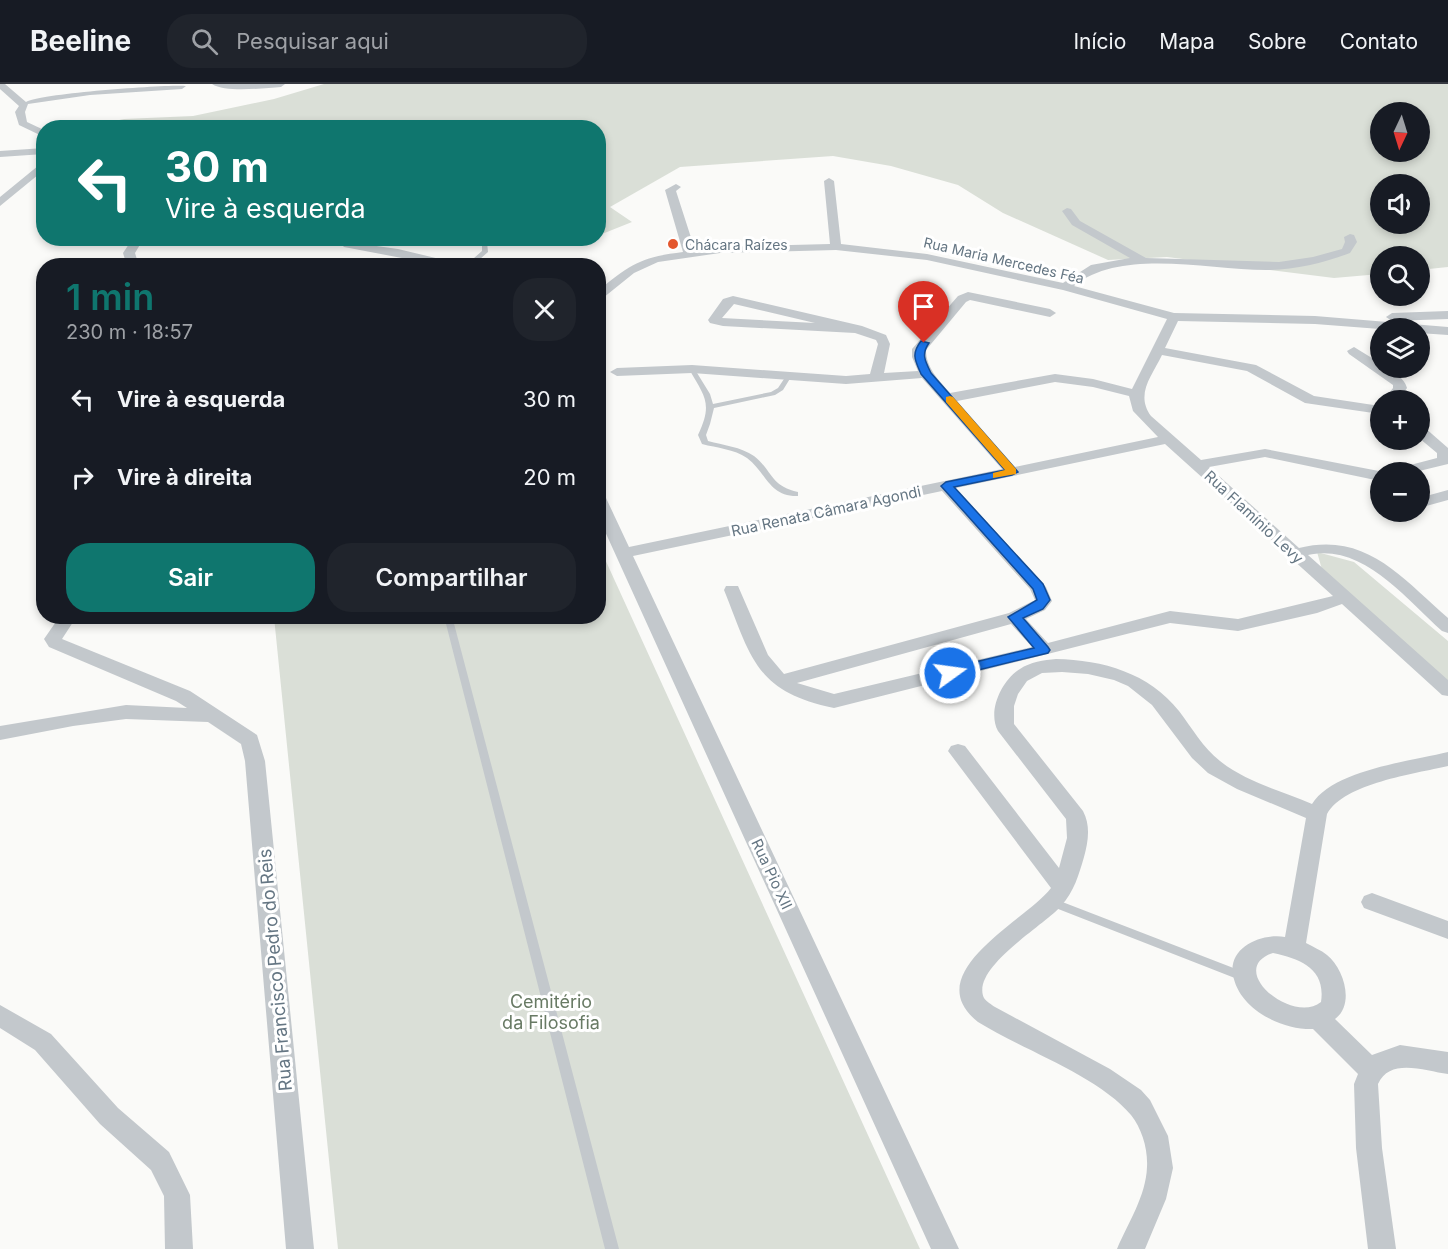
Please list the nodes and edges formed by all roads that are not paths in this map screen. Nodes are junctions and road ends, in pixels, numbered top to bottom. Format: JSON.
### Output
{"nodes":[{"id":1,"x":0,"y":84,"type":"edge"},
{"id":2,"x":216,"y":84,"type":"edge"},
{"id":3,"x":281,"y":84,"type":"edge"},
{"id":4,"x":183,"y":85,"type":"edge"},
{"id":5,"x":56,"y":88,"type":"dead end"},
{"id":6,"x":177,"y":96,"type":"dead end"},
{"id":7,"x":27,"y":103,"type":"junction"},
{"id":8,"x":36,"y":130,"type":"edge"},
{"id":9,"x":36,"y":152,"type":"edge"},
{"id":10,"x":0,"y":154,"type":"edge"},
{"id":11,"x":36,"y":171,"type":"edge"},
{"id":12,"x":829,"y":181,"type":"dead end"},
{"id":13,"x":676,"y":187,"type":"dead end"},
{"id":14,"x":0,"y":203,"type":"edge"},
{"id":15,"x":1067,"y":211,"type":"dead end"},
{"id":16,"x":1350,"y":237,"type":"dead end"},
{"id":17,"x":355,"y":246,"type":"edge"},
{"id":18,"x":485,"y":246,"type":"edge"},
{"id":19,"x":836,"y":247,"type":"junction"},
{"id":20,"x":690,"y":254,"type":"junction"},
{"id":21,"x":415,"y":255,"type":"junction"},
{"id":22,"x":411,"y":258,"type":"edge"},
{"id":23,"x":429,"y":258,"type":"edge"},
{"id":24,"x":476,"y":258,"type":"edge"},
{"id":25,"x":1146,"y":263,"type":"junction"},
{"id":26,"x":1065,"y":287,"type":"junction"},
{"id":27,"x":606,"y":291,"type":"edge"},
{"id":28,"x":1050,"y":313,"type":"dead end"},
{"id":29,"x":1448,"y":315,"type":"edge"},
{"id":30,"x":1174,"y":317,"type":"junction"},
{"id":31,"x":1315,"y":320,"type":"junction"},
{"id":32,"x":1370,"y":324,"type":"edge"},
{"id":33,"x":858,"y":329,"type":"junction"},
{"id":34,"x":1430,"y":330,"type":"edge"},
{"id":35,"x":1448,"y":331,"type":"edge"},
{"id":36,"x":1158,"y":350,"type":"junction"},
{"id":37,"x":1354,"y":351,"type":"dead end"},
{"id":38,"x":692,"y":369,"type":"junction"},
{"id":39,"x":617,"y":372,"type":"dead end"},
{"id":40,"x":926,"y":374,"type":"junction"},
{"id":41,"x":788,"y":377,"type":"junction"},
{"id":42,"x":876,"y":378,"type":"junction"},
{"id":43,"x":1398,"y":390,"type":"edge"},
{"id":44,"x":1136,"y":394,"type":"junction"},
{"id":45,"x":948,"y":398,"type":"junction"},
{"id":46,"x":712,"y":406,"type":"junction"},
{"id":47,"x":1370,"y":409,"type":"edge"},
{"id":48,"x":1169,"y":439,"type":"junction"},
{"id":49,"x":1430,"y":440,"type":"edge"},
{"id":50,"x":1447,"y":459,"type":"edge"},
{"id":51,"x":1430,"y":464,"type":"edge"},
{"id":52,"x":1198,"y":465,"type":"junction"},
{"id":53,"x":1012,"y":472,"type":"junction"},
{"id":54,"x":1360,"y":473,"type":"junction"},
{"id":55,"x":1370,"y":474,"type":"edge"},
{"id":56,"x":1370,"y":480,"type":"edge"},
{"id":57,"x":946,"y":486,"type":"junction"},
{"id":58,"x":795,"y":494,"type":"dead end"},
{"id":59,"x":1448,"y":495,"type":"edge"},
{"id":60,"x":1430,"y":500,"type":"edge"},
{"id":61,"x":606,"y":515,"type":"edge"},
{"id":62,"x":624,"y":553,"type":"junction"},
{"id":63,"x":1293,"y":554,"type":"junction"},
{"id":64,"x":732,"y":590,"type":"dead end"},
{"id":65,"x":1343,"y":598,"type":"junction"},
{"id":66,"x":1015,"y":617,"type":"junction"},
{"id":67,"x":64,"y":624,"type":"edge"},
{"id":68,"x":450,"y":624,"type":"edge"},
{"id":69,"x":1448,"y":627,"type":"edge"},
{"id":70,"x":1044,"y":650,"type":"junction"},
{"id":71,"x":780,"y":681,"type":"junction"},
{"id":72,"x":1448,"y":690,"type":"edge"},
{"id":73,"x":209,"y":715,"type":"junction"},
{"id":74,"x":0,"y":733,"type":"edge"},
{"id":75,"x":958,"y":751,"type":"dead end"},
{"id":76,"x":1448,"y":759,"type":"edge"},
{"id":77,"x":1317,"y":814,"type":"junction"},
{"id":78,"x":1057,"y":895,"type":"junction"},
{"id":79,"x":1372,"y":902,"type":"dead end"},
{"id":80,"x":1448,"y":930,"type":"edge"},
{"id":81,"x":1294,"y":947,"type":"junction"},
{"id":82,"x":1245,"y":978,"type":"junction"},
{"id":83,"x":0,"y":1015,"type":"edge"},
{"id":84,"x":1318,"y":1018,"type":"junction"},
{"id":85,"x":1448,"y":1063,"type":"edge"},
{"id":86,"x":1372,"y":1071,"type":"junction"},
{"id":87,"x":179,"y":1249,"type":"edge"},
{"id":88,"x":300,"y":1249,"type":"edge"},
{"id":89,"x":612,"y":1249,"type":"edge"},
{"id":90,"x":945,"y":1249,"type":"edge"},
{"id":91,"x":1131,"y":1249,"type":"edge"},
{"id":92,"x":1382,"y":1249,"type":"edge"}],
"edges":[{"from":1,"to":7,"type":"street"},
{"from":2,"to":3,"type":"street"},
{"from":4,"to":6,"type":"street"},
{"from":4,"to":7,"type":"street"},
{"from":5,"to":7,"type":"street"},
{"from":7,"to":8,"type":"street"},
{"from":9,"to":10,"type":"street"},
{"from":11,"to":14,"type":"street"},
{"from":12,"to":19,"type":"street"},
{"from":13,"to":20,"type":"street"},
{"from":15,"to":25,"type":"street"},
{"from":16,"to":25,"type":"street"},
{"from":17,"to":21,"type":"street"},
{"from":18,"to":24,"type":"lane"},
{"from":19,"to":20,"type":"street","name":"Rua Maria Mercedes Féa"},
{"from":19,"to":26,"type":"street","name":"Rua Maria Mercedes Féa"},
{"from":20,"to":27,"type":"street","name":"Rua Maria Mercedes Féa"},
{"from":21,"to":22,"type":"street"},
{"from":21,"to":23,"type":"street"},
{"from":25,"to":26,"type":"street"},
{"from":26,"to":30,"type":"street","name":"Rua Maria Mercedes Féa"},
{"from":28,"to":40,"type":"street"},
{"from":29,"to":31,"type":"street"},
{"from":30,"to":31,"type":"street","name":"Rua Maria Mercedes Féa"},
{"from":30,"to":36,"type":"street"},
{"from":31,"to":32,"type":"street","name":"Rua Maria Mercedes Féa"},
{"from":33,"to":33,"type":"street"},
{"from":33,"to":42,"type":"street"},
{"from":34,"to":35,"type":"street"},
{"from":36,"to":44,"type":"street"},
{"from":36,"to":47,"type":"street"},
{"from":37,"to":43,"type":"street"},
{"from":38,"to":39,"type":"street"},
{"from":38,"to":41,"type":"street"},
{"from":38,"to":46,"type":"lane"},
{"from":40,"to":42,"type":"street"},
{"from":40,"to":45,"type":"street"},
{"from":41,"to":42,"type":"street"},
{"from":41,"to":46,"type":"lane"},
{"from":44,"to":45,"type":"street"},
{"from":44,"to":48,"type":"street","name":"Rua Flamínio Levy"},
{"from":45,"to":53,"type":"street"},
{"from":46,"to":58,"type":"lane"},
{"from":48,"to":52,"type":"street","name":"Rua Flamínio Levy"},
{"from":48,"to":53,"type":"street","name":"Rua Renata Câmara Agondi"},
{"from":49,"to":50,"type":"street"},
{"from":50,"to":51,"type":"street"},
{"from":52,"to":54,"type":"street"},
{"from":52,"to":63,"type":"street","name":"Rua Flamínio Levy"},
{"from":53,"to":57,"type":"street","name":"Rua Renata Câmara Agondi"},
{"from":54,"to":55,"type":"street"},
{"from":54,"to":56,"type":"street"},
{"from":57,"to":62,"type":"street","name":"Rua Renata Câmara Agondi"},
{"from":57,"to":66,"type":"street"},
{"from":59,"to":60,"type":"street"},
{"from":61,"to":62,"type":"street","name":"Rua Pio XII"},
{"from":62,"to":90,"type":"street","name":"Rua Pio XII"},
{"from":63,"to":65,"type":"street","name":"Rua Flamínio Levy"},
{"from":63,"to":69,"type":"street"},
{"from":64,"to":71,"type":"street"},
{"from":65,"to":70,"type":"street"},
{"from":65,"to":72,"type":"street","name":"Rua Flamínio Levy"},
{"from":66,"to":70,"type":"street"},
{"from":66,"to":71,"type":"street"},
{"from":67,"to":73,"type":"street","name":"Rua Francisco Pedro do Reis"},
{"from":68,"to":89,"type":"lane"},
{"from":70,"to":71,"type":"street"},
{"from":73,"to":74,"type":"street"},
{"from":73,"to":88,"type":"street","name":"Rua Francisco Pedro do Reis"},
{"from":75,"to":78,"type":"street"},
{"from":76,"to":77,"type":"street"},
{"from":77,"to":78,"type":"street"},
{"from":77,"to":81,"type":"street"},
{"from":78,"to":82,"type":"lane"},
{"from":78,"to":91,"type":"street"},
{"from":79,"to":80,"type":"street"},
{"from":81,"to":82,"type":"street"},
{"from":81,"to":84,"type":"street"},
{"from":82,"to":84,"type":"street"},
{"from":83,"to":87,"type":"street"},
{"from":84,"to":86,"type":"street"},
{"from":85,"to":86,"type":"street"},
{"from":86,"to":92,"type":"street"}]}
